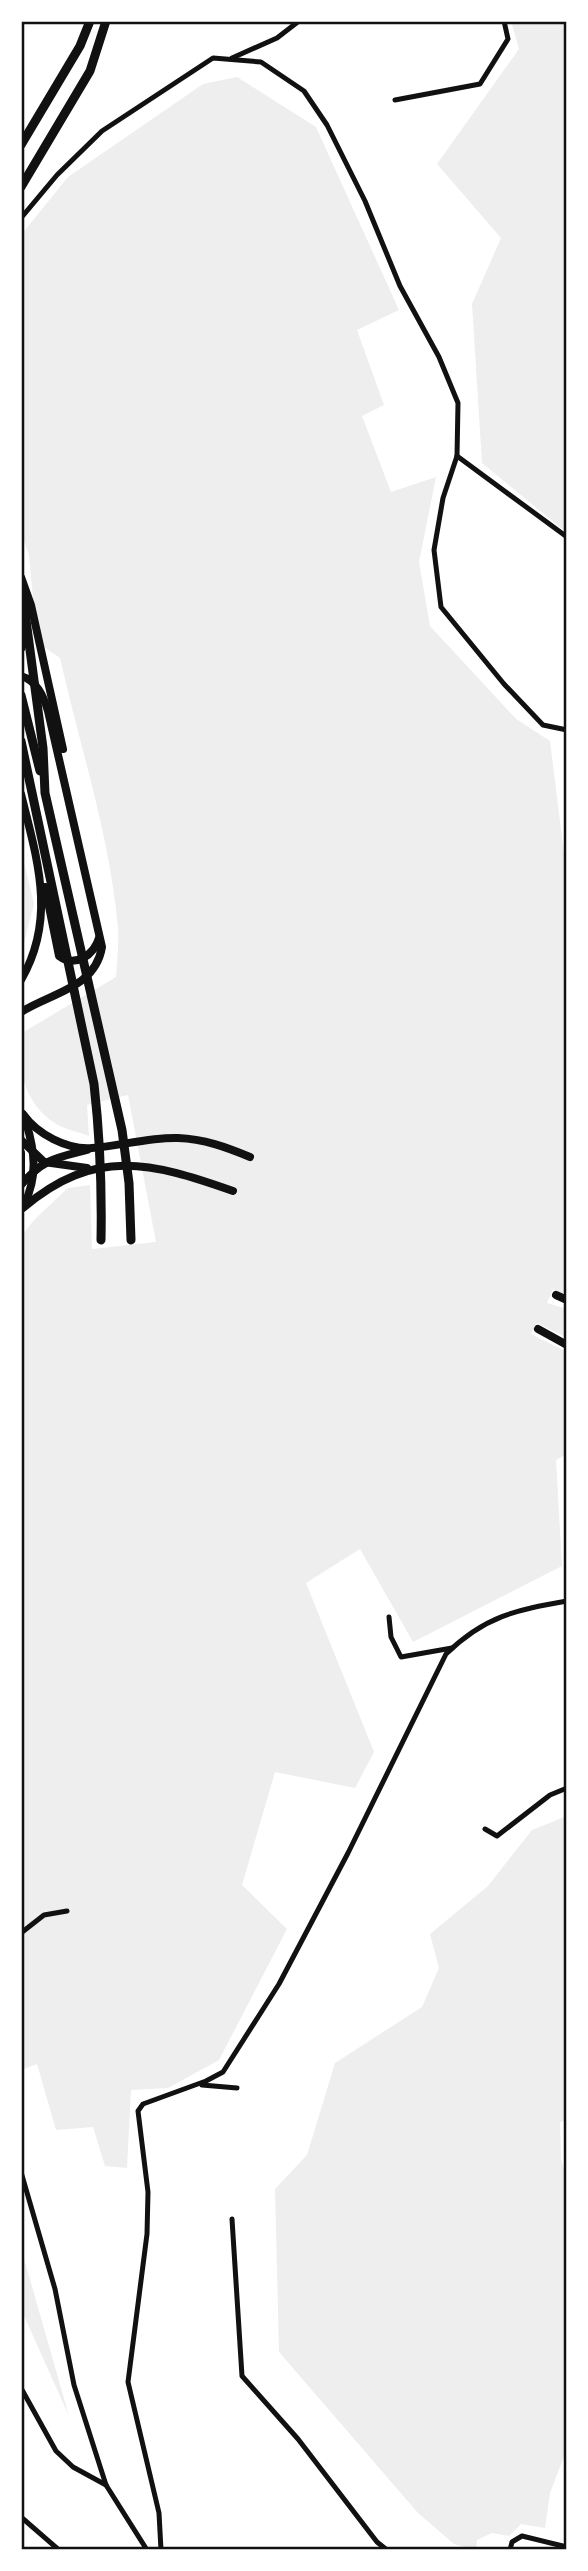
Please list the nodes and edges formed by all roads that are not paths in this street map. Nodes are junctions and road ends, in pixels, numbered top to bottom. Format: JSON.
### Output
{"nodes":[{"id":1,"x":90,"y":21,"type":"edge"},
{"id":2,"x":106,"y":21,"type":"edge"},
{"id":3,"x":299,"y":21,"type":"edge"},
{"id":4,"x":503,"y":21,"type":"edge"},
{"id":5,"x":229,"y":59,"type":"junction"},
{"id":6,"x":395,"y":100,"type":"dead end"},
{"id":7,"x":21,"y":145,"type":"edge"},
{"id":8,"x":21,"y":187,"type":"edge"},
{"id":9,"x":21,"y":218,"type":"edge"},
{"id":10,"x":457,"y":456,"type":"junction"},
{"id":11,"x":567,"y":537,"type":"edge"},
{"id":12,"x":21,"y":577,"type":"edge"},
{"id":13,"x":21,"y":593,"type":"edge"},
{"id":14,"x":24,"y":605,"type":"junction"},
{"id":15,"x":21,"y":648,"type":"edge"},
{"id":16,"x":21,"y":676,"type":"edge"},
{"id":17,"x":34,"y":683,"type":"junction"},
{"id":18,"x":21,"y":695,"type":"edge"},
{"id":19,"x":567,"y":730,"type":"edge"},
{"id":20,"x":21,"y":741,"type":"edge"},
{"id":21,"x":46,"y":793,"type":"junction"},
{"id":22,"x":21,"y":794,"type":"edge"},
{"id":23,"x":80,"y":845,"type":"junction"},
{"id":24,"x":37,"y":860,"type":"junction"},
{"id":25,"x":100,"y":935,"type":"junction"},
{"id":26,"x":21,"y":980,"type":"edge"},
{"id":27,"x":21,"y":1012,"type":"edge"},
{"id":28,"x":22,"y":1112,"type":"edge"},
{"id":29,"x":21,"y":1140,"type":"edge"},
{"id":30,"x":90,"y":1149,"type":"junction"},
{"id":31,"x":33,"y":1152,"type":"junction"},
{"id":32,"x":21,"y":1153,"type":"edge"},
{"id":33,"x":72,"y":1154,"type":"junction"},
{"id":34,"x":250,"y":1157,"type":"dead end"},
{"id":35,"x":44,"y":1162,"type":"junction"},
{"id":36,"x":74,"y":1167,"type":"junction"},
{"id":37,"x":35,"y":1168,"type":"junction"},
{"id":38,"x":90,"y":1168,"type":"junction"},
{"id":39,"x":21,"y":1175,"type":"edge"},
{"id":40,"x":21,"y":1185,"type":"edge"},
{"id":41,"x":233,"y":1191,"type":"dead end"},
{"id":42,"x":22,"y":1209,"type":"edge"},
{"id":43,"x":101,"y":1240,"type":"dead end"},
{"id":44,"x":131,"y":1240,"type":"dead end"},
{"id":45,"x":556,"y":1295,"type":"dead end"},
{"id":46,"x":567,"y":1300,"type":"edge"},
{"id":47,"x":538,"y":1329,"type":"dead end"},
{"id":48,"x":567,"y":1345,"type":"edge"},
{"id":49,"x":567,"y":1601,"type":"edge"},
{"id":50,"x":388,"y":1617,"type":"dead end"},
{"id":51,"x":452,"y":1648,"type":"junction"},
{"id":52,"x":567,"y":1788,"type":"edge"},
{"id":53,"x":485,"y":1829,"type":"dead end"},
{"id":54,"x":67,"y":1911,"type":"dead end"},
{"id":55,"x":21,"y":1933,"type":"edge"},
{"id":56,"x":199,"y":2084,"type":"junction"},
{"id":57,"x":237,"y":2088,"type":"dead end"},
{"id":58,"x":21,"y":2172,"type":"edge"},
{"id":59,"x":232,"y":2219,"type":"dead end"},
{"id":60,"x":21,"y":2388,"type":"edge"},
{"id":61,"x":106,"y":2485,"type":"junction"},
{"id":62,"x":21,"y":2517,"type":"edge"},
{"id":63,"x":567,"y":2547,"type":"edge"},
{"id":64,"x":59,"y":2550,"type":"edge"},
{"id":65,"x":147,"y":2550,"type":"edge"},
{"id":66,"x":161,"y":2550,"type":"edge"},
{"id":67,"x":387,"y":2550,"type":"edge"},
{"id":68,"x":510,"y":2550,"type":"edge"}],
"edges":[{"from":1,"to":7,"type":"main road"},
{"from":2,"to":8,"type":"main road"},
{"from":3,"to":5,"type":"street"},
{"from":4,"to":6,"type":"street"},
{"from":5,"to":9,"type":"street"},
{"from":5,"to":10,"type":"street"},
{"from":10,"to":11,"type":"street"},
{"from":10,"to":19,"type":"street"},
{"from":12,"to":23,"type":"main road"},
{"from":13,"to":14,"type":"main road"},
{"from":14,"to":15,"type":"main road"},
{"from":14,"to":17,"type":"main road"},
{"from":16,"to":17,"type":"main road"},
{"from":17,"to":21,"type":"main road"},
{"from":17,"to":23,"type":"main road"},
{"from":18,"to":21,"type":"main road"},
{"from":20,"to":43,"type":"main road"},
{"from":21,"to":44,"type":"main road"},
{"from":22,"to":24,"type":"main road"},
{"from":23,"to":25,"type":"main road"},
{"from":24,"to":25,"type":"main road"},
{"from":24,"to":26,"type":"main road"},
{"from":25,"to":27,"type":"main road"},
{"from":28,"to":30,"type":"main road"},
{"from":28,"to":31,"type":"main road"},
{"from":29,"to":31,"type":"main road"},
{"from":30,"to":33,"type":"main road"},
{"from":30,"to":34,"type":"main road"},
{"from":31,"to":35,"type":"main road"},
{"from":31,"to":37,"type":"main road"},
{"from":32,"to":39,"type":"main road"},
{"from":33,"to":35,"type":"main road"},
{"from":33,"to":36,"type":"main road"},
{"from":35,"to":36,"type":"main road"},
{"from":35,"to":37,"type":"main road"},
{"from":36,"to":38,"type":"main road"},
{"from":37,"to":40,"type":"main road"},
{"from":37,"to":42,"type":"main road"},
{"from":38,"to":41,"type":"main road"},
{"from":38,"to":42,"type":"main road"},
{"from":45,"to":46,"type":"main road"},
{"from":47,"to":48,"type":"main road"},
{"from":49,"to":51,"type":"street"},
{"from":50,"to":51,"type":"street"},
{"from":51,"to":56,"type":"street"},
{"from":52,"to":53,"type":"street"},
{"from":54,"to":55,"type":"street"},
{"from":56,"to":57,"type":"street"},
{"from":56,"to":66,"type":"street"},
{"from":58,"to":61,"type":"street"},
{"from":59,"to":67,"type":"street"},
{"from":60,"to":61,"type":"street"},
{"from":61,"to":65,"type":"street"},
{"from":62,"to":64,"type":"street"},
{"from":63,"to":68,"type":"street"}]}
